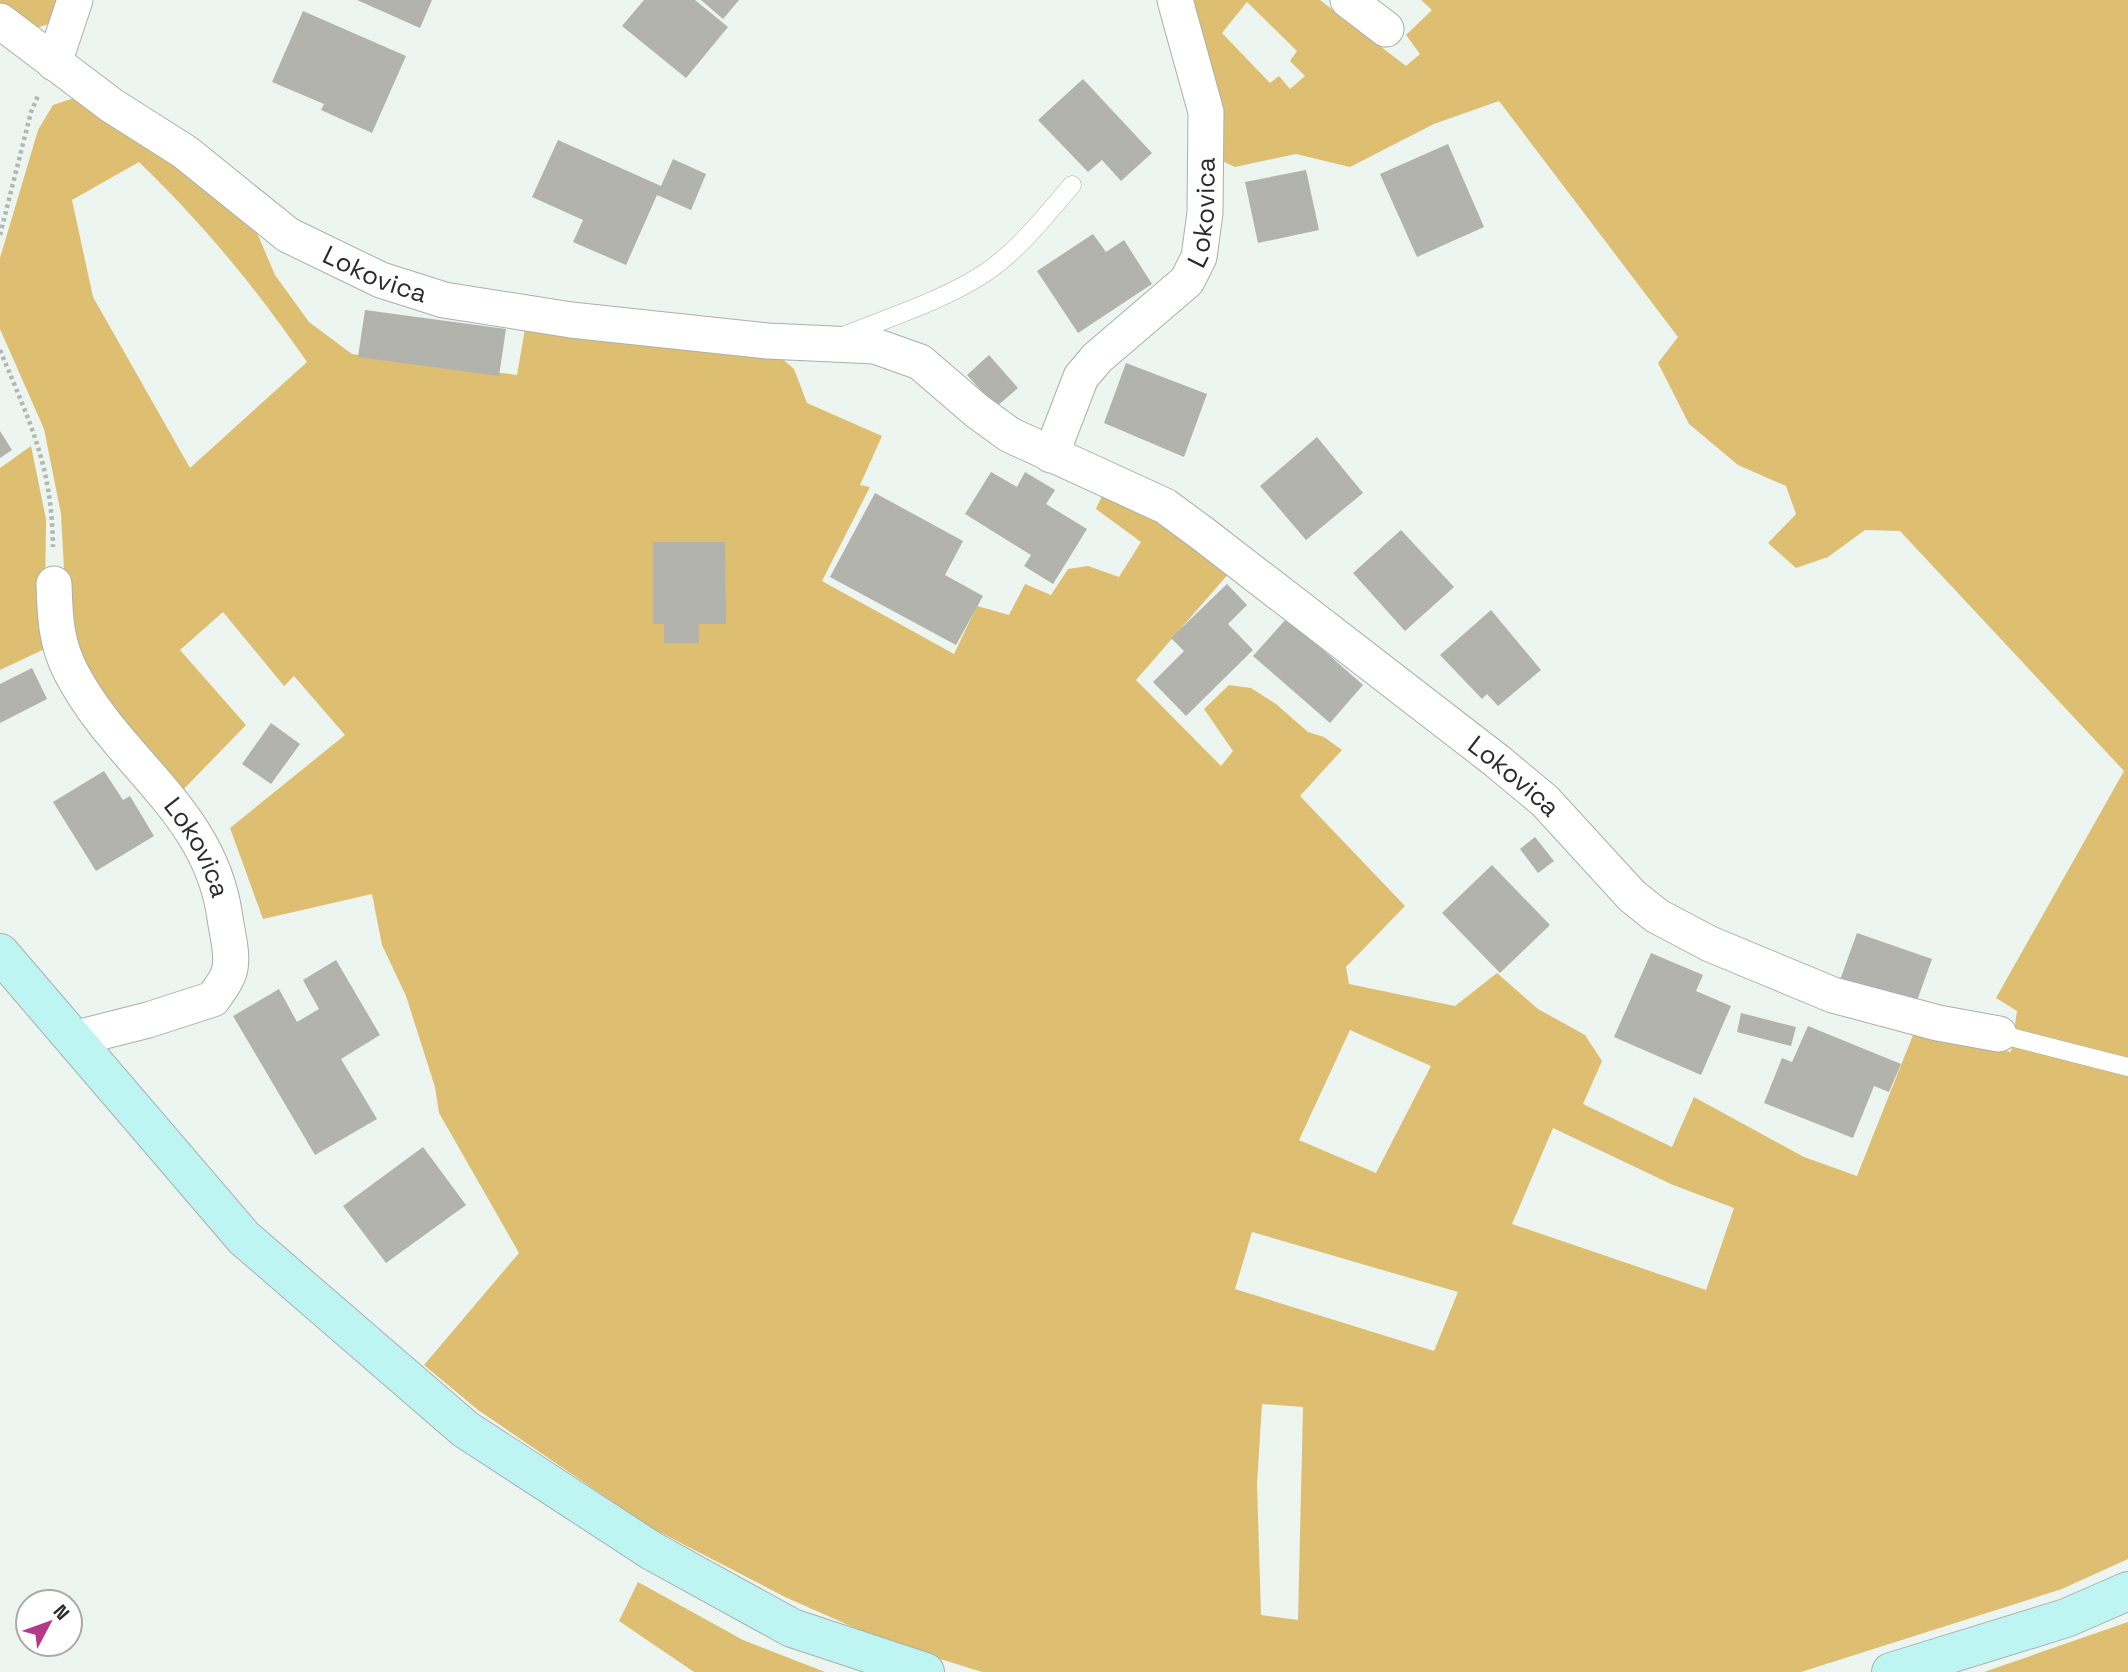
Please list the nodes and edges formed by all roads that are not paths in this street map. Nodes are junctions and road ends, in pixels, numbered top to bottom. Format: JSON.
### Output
{"nodes":[{"id":1,"x":75,"y":0,"type":"edge"},
{"id":2,"x":1175,"y":0,"type":"edge"},
{"id":3,"x":1348,"y":0,"type":"edge"},
{"id":4,"x":0,"y":21,"type":"edge"},
{"id":5,"x":1386,"y":29,"type":"dead end"},
{"id":6,"x":54,"y":63,"type":"junction"},
{"id":7,"x":1072,"y":185,"type":"dead end"},
{"id":8,"x":824,"y":344,"type":"junction"},
{"id":9,"x":1051,"y":455,"type":"junction"},
{"id":10,"x":54,"y":584,"type":"road end"},
{"id":11,"x":0,"y":953,"type":"edge"},
{"id":12,"x":1999,"y":1034,"type":"joint"},
{"id":13,"x":73,"y":1039,"type":"junction"},
{"id":14,"x":2128,"y":1068,"type":"edge"},
{"id":15,"x":2128,"y":1591,"type":"edge"},
{"id":16,"x":925,"y":1672,"type":"edge"},
{"id":17,"x":1891,"y":1672,"type":"edge"}],
"edges":[{"from":1,"to":6,"type":"street"},
{"from":2,"to":9,"type":"street","name":"Lokovica"},
{"from":3,"to":5,"type":"street"},
{"from":4,"to":6,"type":"street","name":"Lokovica"},
{"from":6,"to":8,"type":"street","name":"Lokovica"},
{"from":7,"to":8,"type":"lane","name":"Lokovica"},
{"from":8,"to":9,"type":"street","name":"Lokovica"},
{"from":9,"to":12,"type":"street","name":"Lokovica"},
{"from":10,"to":13,"type":"street","name":"Lokovica"},
{"from":11,"to":13,"type":"main road"},
{"from":12,"to":14,"type":"lane"},
{"from":13,"to":16,"type":"main road"},
{"from":15,"to":17,"type":"main road"}]}
